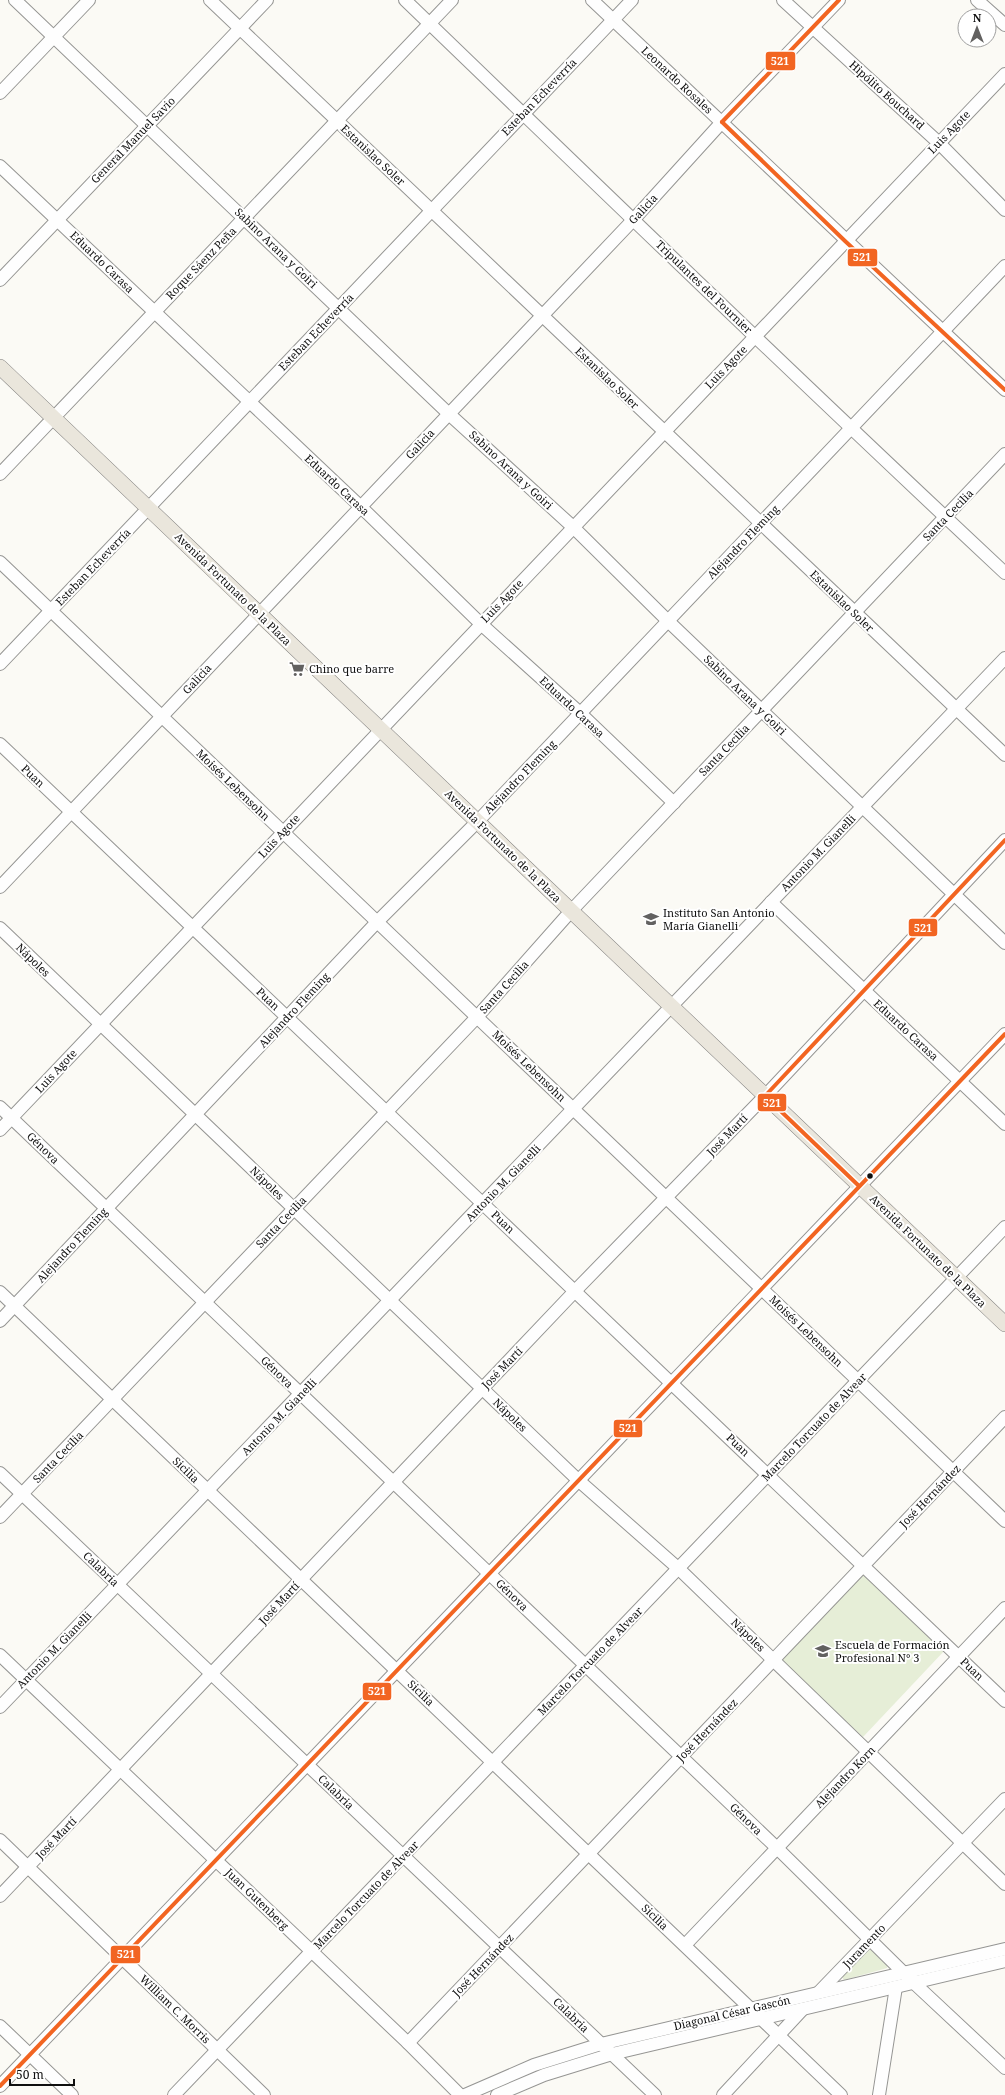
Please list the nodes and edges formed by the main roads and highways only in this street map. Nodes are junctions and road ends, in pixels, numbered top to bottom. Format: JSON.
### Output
{"nodes":[{"id":1,"x":0,"y":367,"type":"edge"},
{"id":2,"x":1005,"y":1324,"type":"edge"}],
"edges":[{"from":1,"to":2,"type":"main road","name":"Avenida Fortunato de la Plaza"}]}
